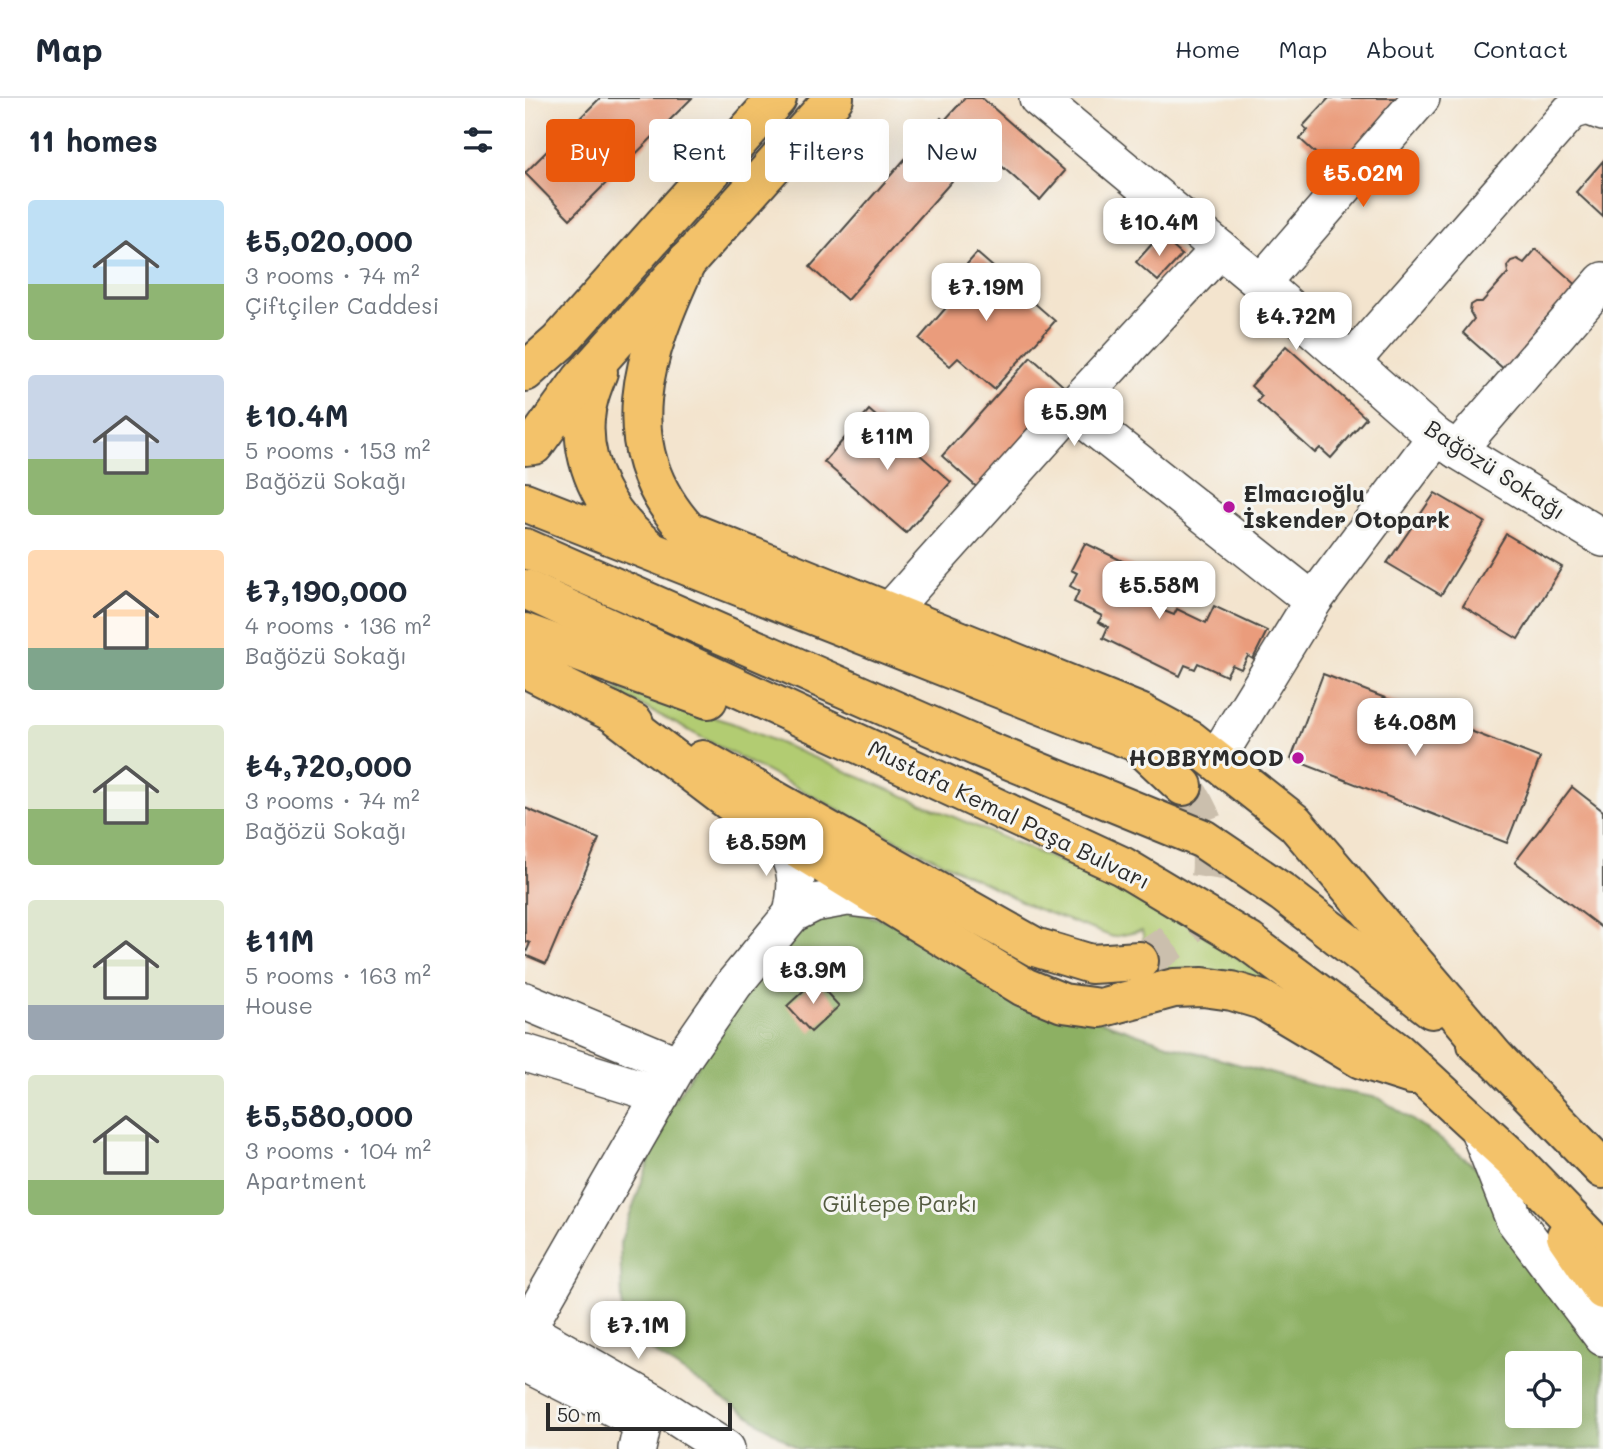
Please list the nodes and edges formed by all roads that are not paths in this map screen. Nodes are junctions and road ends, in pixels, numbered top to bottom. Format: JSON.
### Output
{"nodes":[{"id":1,"x":777,"y":98,"type":"edge"},
{"id":2,"x":834,"y":98,"type":"edge"},
{"id":3,"x":1038,"y":98,"type":"edge"},
{"id":4,"x":1421,"y":98,"type":"edge"},
{"id":5,"x":1603,"y":112,"type":"edge"},
{"id":6,"x":1220,"y":249,"type":"junction"},
{"id":7,"x":687,"y":261,"type":"junction"},
{"id":8,"x":1603,"y":281,"type":"edge"},
{"id":9,"x":1261,"y":283,"type":"junction"},
{"id":10,"x":617,"y":340,"type":"junction"},
{"id":11,"x":1351,"y":362,"type":"junction"},
{"id":12,"x":525,"y":372,"type":"edge"},
{"id":13,"x":1070,"y":409,"type":"junction"},
{"id":14,"x":1447,"y":443,"type":"junction"},
{"id":15,"x":525,"y":446,"type":"edge"},
{"id":16,"x":525,"y":502,"type":"edge"},
{"id":17,"x":525,"y":518,"type":"edge"},
{"id":18,"x":1603,"y":538,"type":"edge"},
{"id":19,"x":525,"y":548,"type":"edge"},
{"id":20,"x":656,"y":553,"type":"junction"},
{"id":21,"x":525,"y":590,"type":"edge"},
{"id":22,"x":1313,"y":601,"type":"junction"},
{"id":23,"x":889,"y":612,"type":"junction"},
{"id":24,"x":525,"y":633,"type":"edge"},
{"id":25,"x":525,"y":651,"type":"edge"},
{"id":26,"x":525,"y":668,"type":"edge"},
{"id":27,"x":598,"y":704,"type":"junction"},
{"id":28,"x":978,"y":747,"type":"junction"},
{"id":29,"x":1216,"y":759,"type":"junction"},
{"id":30,"x":950,"y":786,"type":"junction"},
{"id":31,"x":1183,"y":786,"type":"tunnel mouth"},
{"id":32,"x":771,"y":832,"type":"junction"},
{"id":33,"x":880,"y":901,"type":"junction"},
{"id":34,"x":792,"y":915,"type":"junction"},
{"id":35,"x":1139,"y":961,"type":"tunnel mouth"},
{"id":36,"x":525,"y":1001,"type":"edge"},
{"id":37,"x":525,"y":1053,"type":"edge"},
{"id":38,"x":1497,"y":1060,"type":"junction"},
{"id":39,"x":670,"y":1080,"type":"junction"},
{"id":40,"x":1427,"y":1080,"type":"junction"},
{"id":41,"x":1477,"y":1125,"type":"junction"},
{"id":42,"x":1513,"y":1159,"type":"junction"},
{"id":43,"x":1603,"y":1169,"type":"edge"},
{"id":44,"x":1603,"y":1252,"type":"edge"},
{"id":45,"x":1603,"y":1290,"type":"edge"},
{"id":46,"x":1603,"y":1337,"type":"edge"},
{"id":47,"x":525,"y":1339,"type":"edge"},
{"id":48,"x":640,"y":1436,"type":"edge"},
{"id":49,"x":683,"y":1449,"type":"edge"},
{"id":50,"x":726,"y":1449,"type":"edge"}],
"edges":[{"from":1,"to":12,"type":"main road"},
{"from":2,"to":7,"type":"main road"},
{"from":3,"to":6,"type":"street","name":"Bağözü Sokağı"},
{"from":4,"to":9,"type":"street"},
{"from":5,"to":11,"type":"street"},
{"from":6,"to":9,"type":"street","name":"Bağözü Sokağı"},
{"from":6,"to":13,"type":"street"},
{"from":7,"to":10,"type":"main road"},
{"from":7,"to":23,"type":"main road"},
{"from":8,"to":14,"type":"street"},
{"from":9,"to":11,"type":"street","name":"Bağözü Sokağı"},
{"from":10,"to":15,"type":"main road"},
{"from":10,"to":20,"type":"main road"},
{"from":11,"to":14,"type":"street","name":"Bağözü Sokağı"},
{"from":13,"to":22,"type":"street"},
{"from":13,"to":23,"type":"street"},
{"from":14,"to":18,"type":"street","name":"Bağözü Sokağı"},
{"from":14,"to":22,"type":"street"},
{"from":16,"to":20,"type":"main road"},
{"from":17,"to":28,"type":"main road"},
{"from":19,"to":28,"type":"main road","name":"Mustafa Kemal Paşa Bulvarı"},
{"from":20,"to":31,"type":"main road"},
{"from":21,"to":30,"type":"main road","name":"Mustafa Kemal Paşa Bulvarı"},
{"from":22,"to":29,"type":"street"},
{"from":23,"to":29,"type":"main road"},
{"from":24,"to":30,"type":"main road"},
{"from":25,"to":27,"type":"main road"},
{"from":26,"to":27,"type":"main road"},
{"from":27,"to":32,"type":"main road"},
{"from":27,"to":35,"type":"main road"},
{"from":28,"to":38,"type":"main road","name":"Mustafa Kemal Paşa Bulvarı"},
{"from":29,"to":38,"type":"main road"},
{"from":30,"to":40,"type":"main road","name":"Mustafa Kemal Paşa Bulvarı"},
{"from":32,"to":33,"type":"main road"},
{"from":32,"to":34,"type":"street"},
{"from":33,"to":34,"type":"street"},
{"from":33,"to":40,"type":"main road"},
{"from":34,"to":39,"type":"street"},
{"from":36,"to":39,"type":"street"},
{"from":37,"to":39,"type":"street"},
{"from":38,"to":43,"type":"main road","name":"Mustafa Kemal Paşa Bulvarı"},
{"from":39,"to":47,"type":"street"},
{"from":40,"to":41,"type":"main road","name":"Mustafa Kemal Paşa Bulvarı"},
{"from":41,"to":42,"type":"main road","name":"Mustafa Kemal Paşa Bulvarı"},
{"from":41,"to":46,"type":"street"},
{"from":42,"to":44,"type":"main road","name":"Mustafa Kemal Paşa Bulvarı"},
{"from":42,"to":45,"type":"main road"},
{"from":47,"to":48,"type":"street"},
{"from":47,"to":50,"type":"street"},
{"from":48,"to":49,"type":"street"}]}
